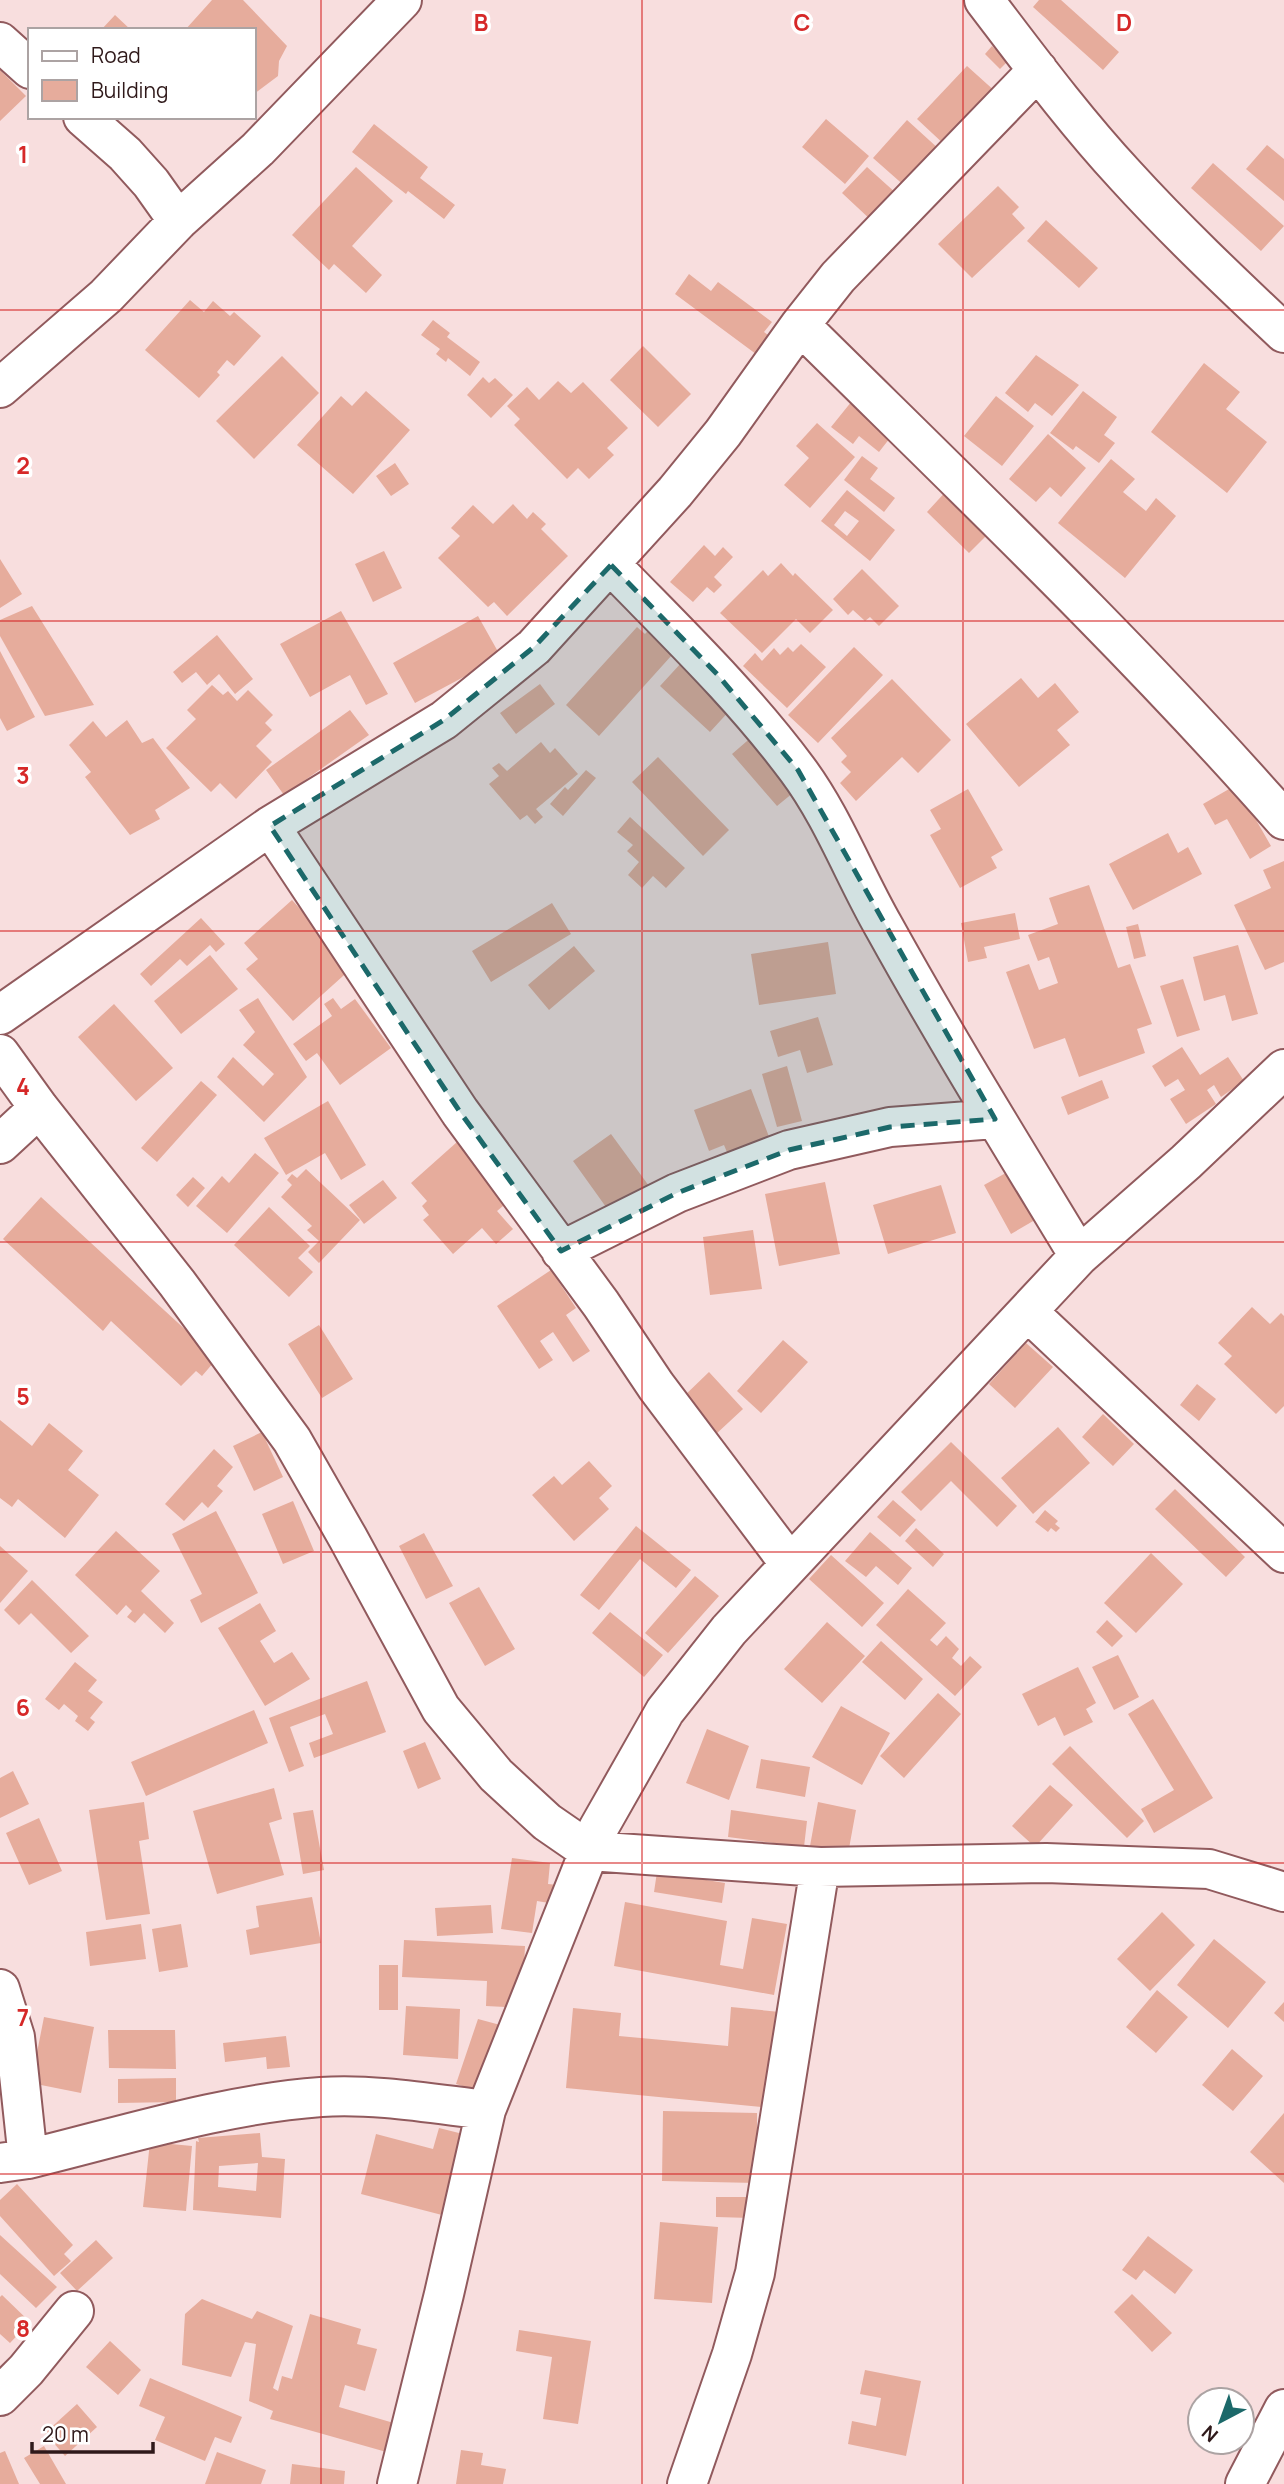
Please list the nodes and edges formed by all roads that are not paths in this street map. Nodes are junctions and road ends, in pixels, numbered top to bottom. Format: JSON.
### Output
{"nodes":[{"id":1,"x":402,"y":0,"type":"edge"},
{"id":2,"x":984,"y":0,"type":"edge"},
{"id":3,"x":0,"y":42,"type":"edge"},
{"id":4,"x":28,"y":67,"type":"edge"},
{"id":5,"x":1038,"y":70,"type":"junction"},
{"id":6,"x":85,"y":119,"type":"edge"},
{"id":7,"x":178,"y":221,"type":"junction"},
{"id":8,"x":800,"y":325,"type":"junction"},
{"id":9,"x":1284,"y":333,"type":"edge"},
{"id":10,"x":0,"y":388,"type":"edge"},
{"id":11,"x":611,"y":565,"type":"junction"},
{"id":12,"x":1284,"y":820,"type":"edge"},
{"id":13,"x":270,"y":826,"type":"junction"},
{"id":14,"x":0,"y":1015,"type":"edge"},
{"id":15,"x":0,"y":1054,"type":"edge"},
{"id":16,"x":1284,"y":1069,"type":"edge"},
{"id":17,"x":39,"y":1108,"type":"junction"},
{"id":18,"x":995,"y":1119,"type":"junction"},
{"id":19,"x":0,"y":1144,"type":"edge"},
{"id":20,"x":561,"y":1251,"type":"junction"},
{"id":21,"x":1079,"y":1256,"type":"junction"},
{"id":22,"x":1028,"y":1312,"type":"junction"},
{"id":23,"x":1284,"y":1553,"type":"edge"},
{"id":24,"x":790,"y":1564,"type":"junction"},
{"id":25,"x":589,"y":1851,"type":"junction"},
{"id":26,"x":820,"y":1867,"type":"junction"},
{"id":27,"x":1284,"y":1892,"type":"edge"},
{"id":28,"x":0,"y":1989,"type":"edge"},
{"id":29,"x":486,"y":2110,"type":"junction"},
{"id":30,"x":14,"y":2161,"type":"edge"},
{"id":31,"x":74,"y":2311,"type":"dead end"},
{"id":32,"x":0,"y":2396,"type":"edge"},
{"id":33,"x":1284,"y":2409,"type":"edge"},
{"id":34,"x":397,"y":2484,"type":"edge"},
{"id":35,"x":687,"y":2484,"type":"edge"},
{"id":36,"x":1245,"y":2484,"type":"edge"}],
"edges":[{"from":1,"to":7,"type":"street"},
{"from":2,"to":5,"type":"street"},
{"from":3,"to":4,"type":"street"},
{"from":5,"to":8,"type":"street"},
{"from":5,"to":9,"type":"street"},
{"from":6,"to":7,"type":"street"},
{"from":7,"to":10,"type":"street"},
{"from":8,"to":11,"type":"street"},
{"from":8,"to":12,"type":"street"},
{"from":11,"to":13,"type":"street"},
{"from":11,"to":18,"type":"street"},
{"from":13,"to":14,"type":"street"},
{"from":13,"to":20,"type":"street"},
{"from":15,"to":17,"type":"street"},
{"from":16,"to":21,"type":"street"},
{"from":17,"to":19,"type":"street"},
{"from":17,"to":25,"type":"street"},
{"from":18,"to":20,"type":"street"},
{"from":18,"to":21,"type":"street"},
{"from":20,"to":24,"type":"street"},
{"from":21,"to":22,"type":"street"},
{"from":22,"to":23,"type":"street"},
{"from":22,"to":24,"type":"street"},
{"from":24,"to":25,"type":"street"},
{"from":25,"to":26,"type":"street"},
{"from":25,"to":29,"type":"street"},
{"from":26,"to":27,"type":"street"},
{"from":26,"to":35,"type":"street"},
{"from":28,"to":30,"type":"street"},
{"from":29,"to":30,"type":"street"},
{"from":29,"to":34,"type":"street"},
{"from":31,"to":32,"type":"street"},
{"from":33,"to":36,"type":"street"}]}
